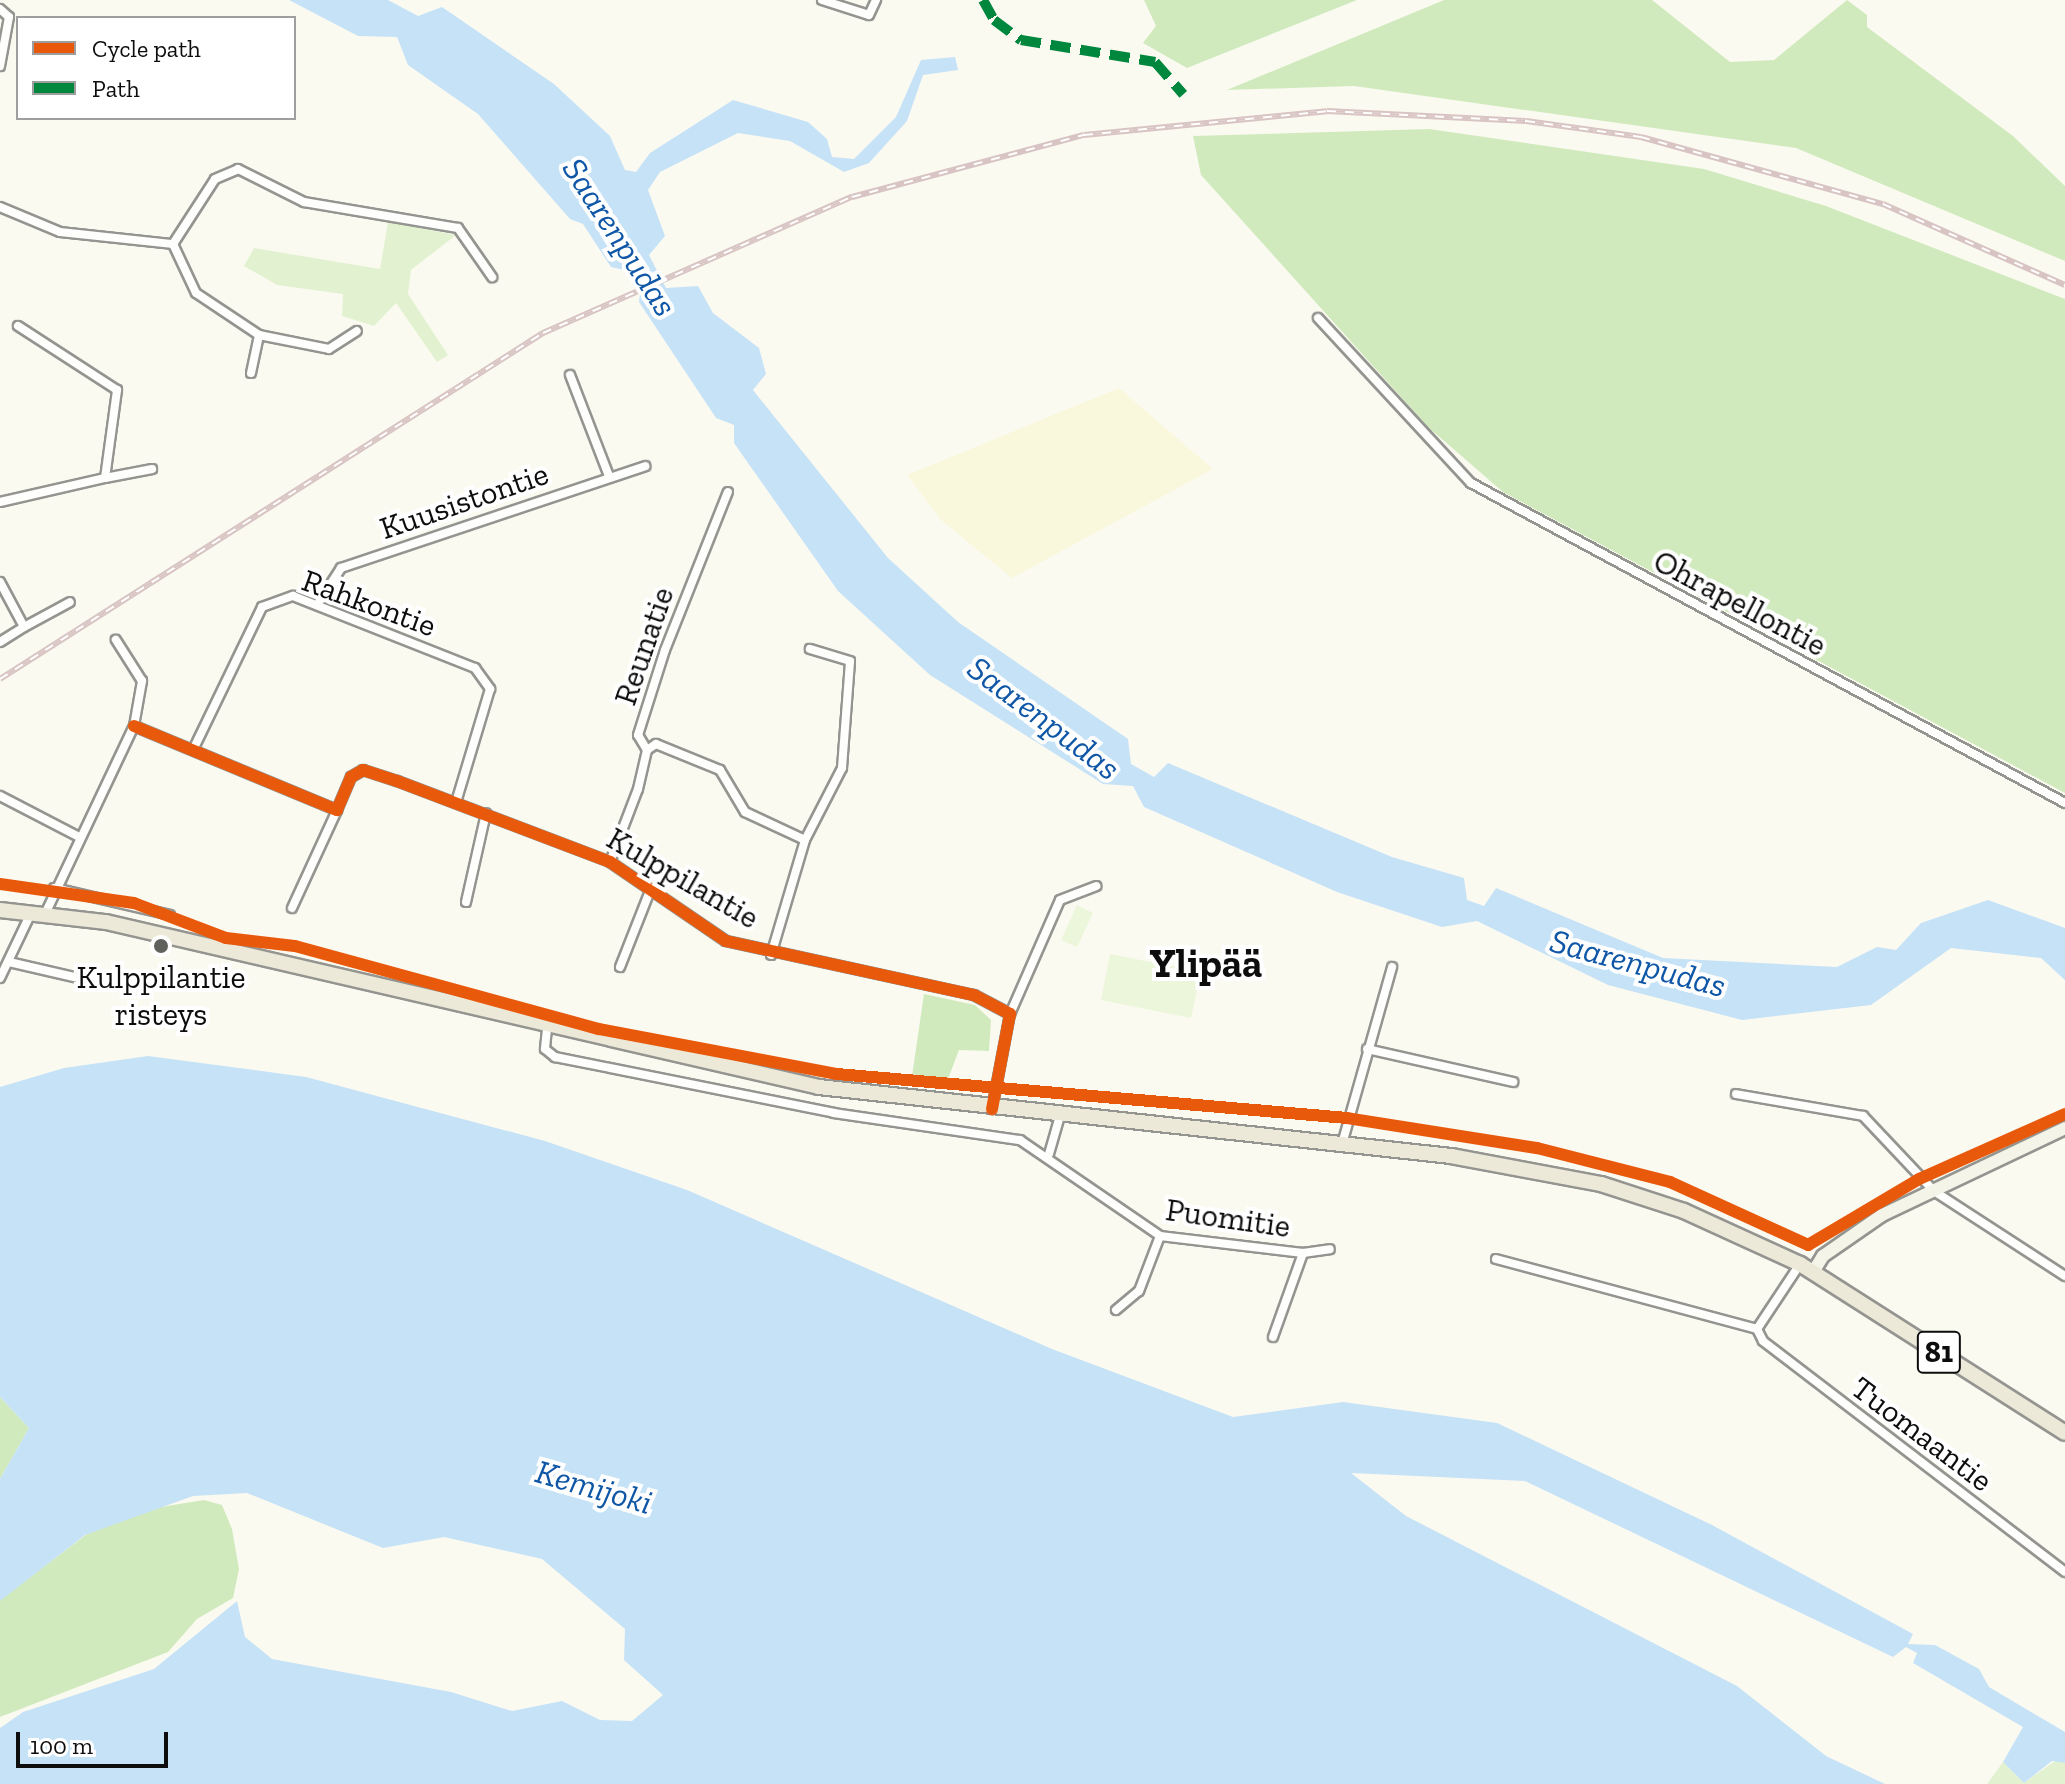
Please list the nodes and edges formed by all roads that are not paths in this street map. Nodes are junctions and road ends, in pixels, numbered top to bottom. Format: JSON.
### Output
{"nodes":[{"id":1,"x":822,"y":0,"type":"edge"},
{"id":2,"x":876,"y":0,"type":"edge"},
{"id":3,"x":0,"y":9,"type":"edge"},
{"id":4,"x":0,"y":66,"type":"edge"},
{"id":5,"x":0,"y":207,"type":"edge"},
{"id":6,"x":173,"y":244,"type":"junction"},
{"id":7,"x":492,"y":277,"type":"dead end"},
{"id":8,"x":1318,"y":318,"type":"dead end"},
{"id":9,"x":18,"y":326,"type":"dead end"},
{"id":10,"x":357,"y":331,"type":"dead end"},
{"id":11,"x":259,"y":335,"type":"junction"},
{"id":12,"x":251,"y":373,"type":"dead end"},
{"id":13,"x":570,"y":375,"type":"dead end"},
{"id":14,"x":645,"y":466,"type":"dead end"},
{"id":15,"x":152,"y":469,"type":"dead end"},
{"id":16,"x":609,"y":476,"type":"junction"},
{"id":17,"x":105,"y":478,"type":"junction"},
{"id":18,"x":728,"y":492,"type":"dead end"},
{"id":19,"x":0,"y":502,"type":"edge"},
{"id":20,"x":0,"y":582,"type":"edge"},
{"id":21,"x":70,"y":602,"type":"dead end"},
{"id":22,"x":317,"y":605,"type":"junction"},
{"id":23,"x":24,"y":627,"type":"junction"},
{"id":24,"x":116,"y":640,"type":"dead end"},
{"id":25,"x":0,"y":642,"type":"edge"},
{"id":26,"x":810,"y":649,"type":"dead end"},
{"id":27,"x":134,"y":726,"type":"junction"},
{"id":28,"x":193,"y":750,"type":"junction"},
{"id":29,"x":647,"y":750,"type":"junction"},
{"id":30,"x":0,"y":796,"type":"edge"},
{"id":31,"x":456,"y":802,"type":"junction"},
{"id":32,"x":2065,"y":803,"type":"edge"},
{"id":33,"x":337,"y":810,"type":"junction"},
{"id":34,"x":486,"y":813,"type":"junction"},
{"id":35,"x":79,"y":837,"type":"junction"},
{"id":36,"x":805,"y":840,"type":"junction"},
{"id":37,"x":610,"y":862,"type":"junction"},
{"id":38,"x":1096,"y":886,"type":"dead end"},
{"id":39,"x":54,"y":888,"type":"junction"},
{"id":40,"x":650,"y":891,"type":"junction"},
{"id":41,"x":466,"y":902,"type":"dead end"},
{"id":42,"x":292,"y":908,"type":"dead end"},
{"id":43,"x":0,"y":910,"type":"edge"},
{"id":44,"x":39,"y":912,"type":"junction"},
{"id":45,"x":170,"y":915,"type":"dead end"},
{"id":46,"x":771,"y":955,"type":"junction"},
{"id":47,"x":9,"y":962,"type":"junction"},
{"id":48,"x":620,"y":967,"type":"dead end"},
{"id":49,"x":1392,"y":967,"type":"dead end"},
{"id":50,"x":0,"y":978,"type":"edge"},
{"id":51,"x":87,"y":980,"type":"dead end"},
{"id":52,"x":1010,"y":1014,"type":"junction"},
{"id":53,"x":547,"y":1029,"type":"junction"},
{"id":54,"x":1367,"y":1049,"type":"junction"},
{"id":55,"x":1513,"y":1082,"type":"dead end"},
{"id":56,"x":1736,"y":1094,"type":"dead end"},
{"id":57,"x":992,"y":1109,"type":"junction"},
{"id":58,"x":1060,"y":1116,"type":"junction"},
{"id":59,"x":2065,"y":1128,"type":"edge"},
{"id":60,"x":1342,"y":1144,"type":"junction"},
{"id":61,"x":1049,"y":1154,"type":"junction"},
{"id":62,"x":1934,"y":1191,"type":"junction"},
{"id":63,"x":1160,"y":1236,"type":"junction"},
{"id":64,"x":1330,"y":1249,"type":"dead end"},
{"id":65,"x":1303,"y":1253,"type":"junction"},
{"id":66,"x":1496,"y":1259,"type":"dead end"},
{"id":67,"x":1807,"y":1268,"type":"junction"},
{"id":68,"x":2065,"y":1276,"type":"edge"},
{"id":69,"x":1116,"y":1310,"type":"dead end"},
{"id":70,"x":1757,"y":1329,"type":"junction"},
{"id":71,"x":1273,"y":1337,"type":"dead end"},
{"id":72,"x":2065,"y":1433,"type":"edge"},
{"id":73,"x":2065,"y":1572,"type":"edge"}],
"edges":[{"from":1,"to":2,"type":"street"},
{"from":3,"to":4,"type":"street"},
{"from":5,"to":6,"type":"street"},
{"from":6,"to":7,"type":"street"},
{"from":6,"to":11,"type":"street"},
{"from":8,"to":32,"type":"street","name":"Ohrapellontie"},
{"from":9,"to":17,"type":"street"},
{"from":10,"to":11,"type":"street"},
{"from":11,"to":12,"type":"street"},
{"from":13,"to":16,"type":"street"},
{"from":14,"to":16,"type":"street","name":"Kuusistontie"},
{"from":15,"to":17,"type":"street"},
{"from":16,"to":22,"type":"street","name":"Kuusistontie"},
{"from":17,"to":19,"type":"street"},
{"from":18,"to":29,"type":"street","name":"Reunatie"},
{"from":20,"to":23,"type":"street"},
{"from":21,"to":23,"type":"street"},
{"from":22,"to":28,"type":"street","name":"Rahkontie"},
{"from":22,"to":31,"type":"street","name":"Rahkontie"},
{"from":23,"to":25,"type":"street"},
{"from":24,"to":27,"type":"street"},
{"from":26,"to":36,"type":"street"},
{"from":27,"to":28,"type":"street"},
{"from":27,"to":35,"type":"street"},
{"from":28,"to":33,"type":"street"},
{"from":29,"to":36,"type":"street"},
{"from":29,"to":37,"type":"street","name":"Reunatie"},
{"from":30,"to":35,"type":"street"},
{"from":31,"to":33,"type":"street","name":"Kulppilantie"},
{"from":31,"to":34,"type":"street","name":"Kulppilantie"},
{"from":33,"to":42,"type":"street","name":"Kulppilantie"},
{"from":34,"to":37,"type":"street","name":"Kulppilantie"},
{"from":34,"to":41,"type":"street"},
{"from":35,"to":39,"type":"street"},
{"from":36,"to":46,"type":"street"},
{"from":37,"to":40,"type":"street","name":"Kulppilantie"},
{"from":38,"to":52,"type":"street"},
{"from":39,"to":44,"type":"street"},
{"from":39,"to":45,"type":"street"},
{"from":40,"to":46,"type":"street","name":"Kulppilantie"},
{"from":40,"to":48,"type":"street"},
{"from":43,"to":44,"type":"main road","number":"81"},
{"from":44,"to":47,"type":"street"},
{"from":44,"to":53,"type":"main road","number":"81"},
{"from":46,"to":52,"type":"street","name":"Kulppilantie"},
{"from":47,"to":50,"type":"street"},
{"from":47,"to":51,"type":"street"},
{"from":49,"to":54,"type":"street"},
{"from":52,"to":57,"type":"street"},
{"from":53,"to":57,"type":"main road","number":"81"},
{"from":53,"to":61,"type":"street","name":"Puomitie"},
{"from":54,"to":55,"type":"street"},
{"from":54,"to":60,"type":"street"},
{"from":56,"to":62,"type":"street"},
{"from":57,"to":58,"type":"main road","number":"81"},
{"from":58,"to":60,"type":"main road","number":"81"},
{"from":58,"to":61,"type":"street"},
{"from":59,"to":62,"type":"main road"},
{"from":60,"to":67,"type":"main road","number":"81"},
{"from":61,"to":63,"type":"street","name":"Puomitie"},
{"from":62,"to":67,"type":"main road"},
{"from":62,"to":68,"type":"street"},
{"from":63,"to":65,"type":"street","name":"Puomitie"},
{"from":63,"to":69,"type":"street"},
{"from":64,"to":65,"type":"street","name":"Puomitie"},
{"from":65,"to":71,"type":"street"},
{"from":66,"to":70,"type":"street"},
{"from":67,"to":70,"type":"street"},
{"from":67,"to":72,"type":"main road","number":"81"},
{"from":70,"to":73,"type":"street","name":"Tuomaantie"}]}
